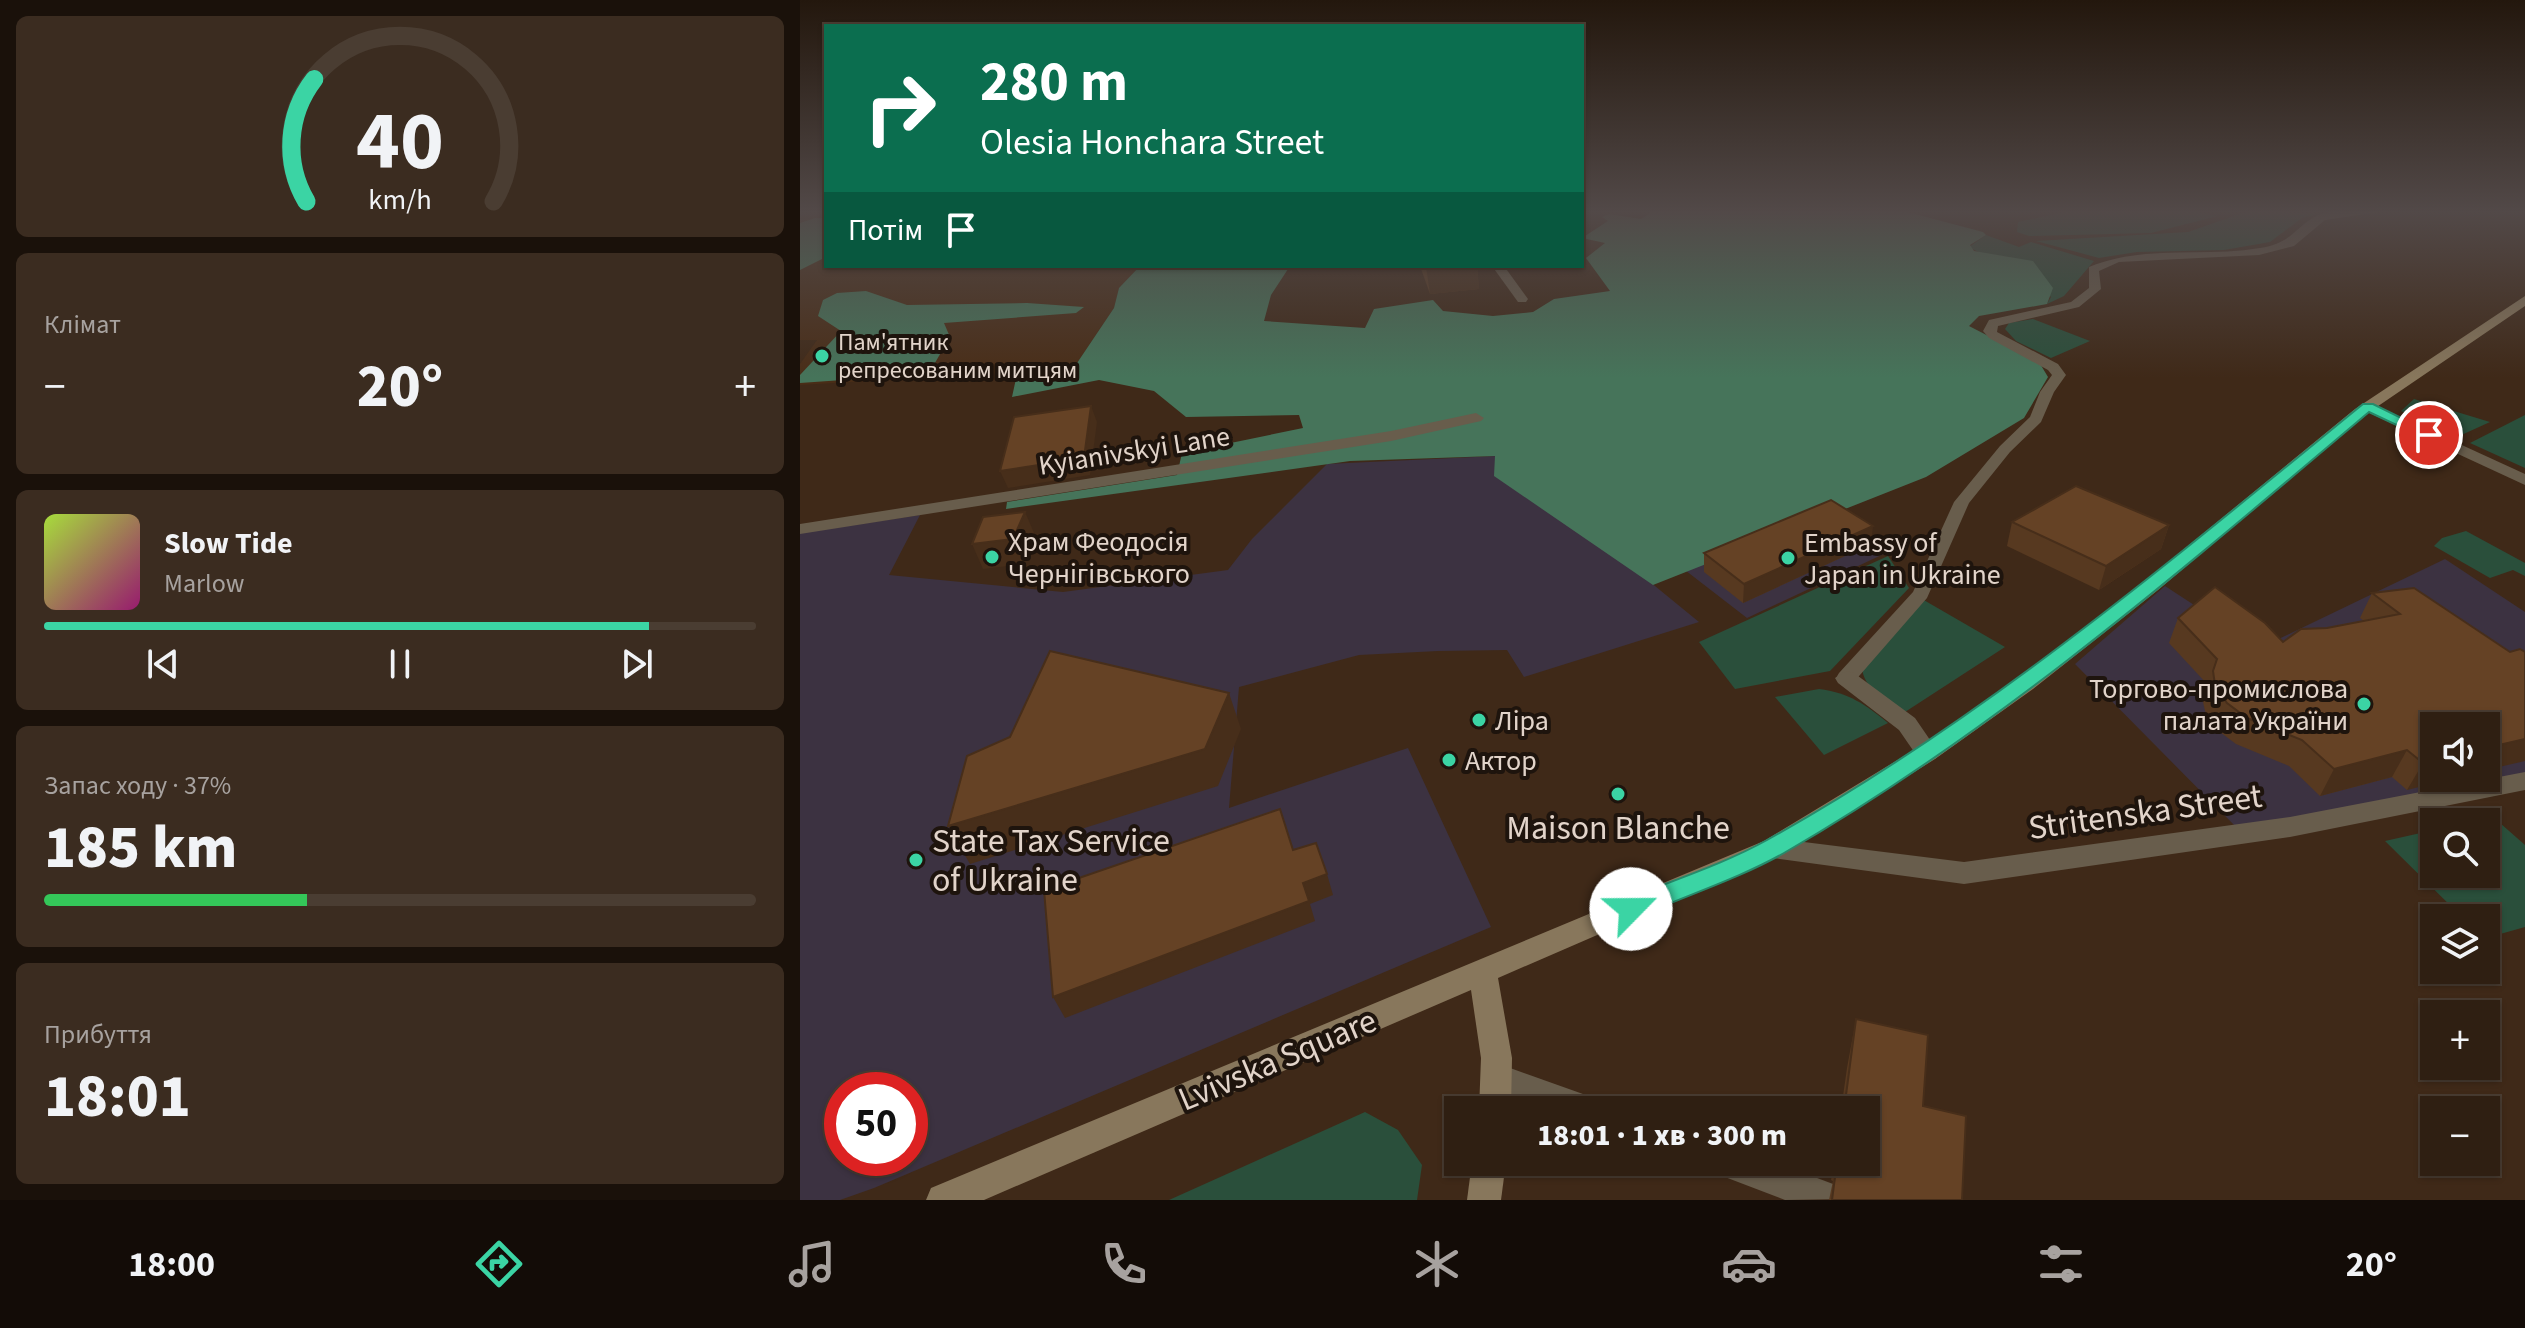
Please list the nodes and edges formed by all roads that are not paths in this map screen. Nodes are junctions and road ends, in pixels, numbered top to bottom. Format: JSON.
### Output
{"nodes":[{"id":1,"x":2100,"y":266,"type":"edge"},
{"id":2,"x":1499,"y":268,"type":"edge"},
{"id":3,"x":1522,"y":299,"type":"dead end"},
{"id":4,"x":2525,"y":300,"type":"edge"},
{"id":5,"x":2368,"y":407,"type":"junction"},
{"id":6,"x":1476,"y":418,"type":"dead end"},
{"id":7,"x":2525,"y":480,"type":"edge"},
{"id":8,"x":800,"y":529,"type":"edge"},
{"id":9,"x":1846,"y":678,"type":"joint"},
{"id":10,"x":1927,"y":753,"type":"junction"},
{"id":11,"x":2525,"y":781,"type":"edge"},
{"id":12,"x":1773,"y":848,"type":"junction"},
{"id":13,"x":1482,"y":972,"type":"junction"},
{"id":14,"x":1497,"y":1094,"type":"edge"},
{"id":15,"x":1487,"y":1176,"type":"edge"},
{"id":16,"x":1767,"y":1176,"type":"edge"},
{"id":17,"x":1829,"y":1199,"type":"edge"},
{"id":18,"x":943,"y":1200,"type":"edge"},
{"id":19,"x":1484,"y":1200,"type":"edge"}],
"edges":[{"from":1,"to":9,"type":"street"},
{"from":2,"to":3,"type":"street"},
{"from":4,"to":5,"type":"main road","name":"Lvivska Square"},
{"from":5,"to":7,"type":"street"},
{"from":5,"to":10,"type":"main road","name":"Lvivska Square"},
{"from":6,"to":8,"type":"street","name":"Kyianivskyi Lane"},
{"from":9,"to":10,"type":"street"},
{"from":10,"to":12,"type":"main road","name":"Lvivska Square"},
{"from":11,"to":12,"type":"street","name":"Stritenska Street"},
{"from":12,"to":13,"type":"main road","name":"Lvivska Square"},
{"from":13,"to":14,"type":"main road"},
{"from":13,"to":18,"type":"main road","name":"Lvivska Square"},
{"from":15,"to":19,"type":"main road"},
{"from":16,"to":17,"type":"street"}]}
